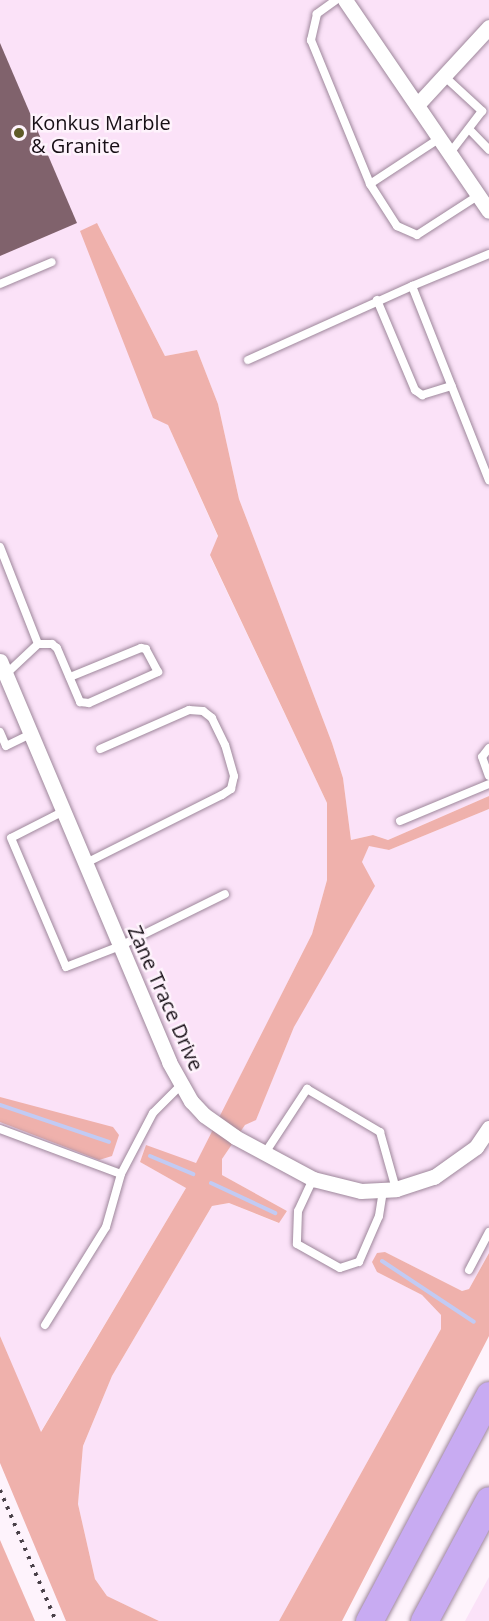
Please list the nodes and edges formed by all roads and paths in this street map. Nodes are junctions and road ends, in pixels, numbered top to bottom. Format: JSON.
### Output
{"nodes":[{"id":1,"x":336,"y":0,"type":"edge"},
{"id":2,"x":345,"y":0,"type":"edge"},
{"id":3,"x":489,"y":27,"type":"edge"},
{"id":4,"x":444,"y":76,"type":"junction"},
{"id":5,"x":417,"y":105,"type":"junction"},
{"id":6,"x":486,"y":109,"type":"edge"},
{"id":7,"x":469,"y":129,"type":"junction"},
{"id":8,"x":440,"y":138,"type":"junction"},
{"id":9,"x":489,"y":150,"type":"edge"},
{"id":10,"x":450,"y":153,"type":"junction"},
{"id":11,"x":370,"y":184,"type":"junction"},
{"id":12,"x":485,"y":202,"type":"edge"},
{"id":13,"x":489,"y":254,"type":"edge"},
{"id":14,"x":52,"y":262,"type":"dead end"},
{"id":15,"x":0,"y":284,"type":"edge"},
{"id":16,"x":412,"y":286,"type":"junction"},
{"id":17,"x":377,"y":300,"type":"junction"},
{"id":18,"x":248,"y":360,"type":"dead end"},
{"id":19,"x":452,"y":386,"type":"junction"},
{"id":20,"x":489,"y":480,"type":"edge"},
{"id":21,"x":0,"y":547,"type":"edge"},
{"id":22,"x":38,"y":644,"type":"junction"},
{"id":23,"x":3,"y":668,"type":"edge"},
{"id":24,"x":70,"y":677,"type":"junction"},
{"id":25,"x":0,"y":732,"type":"edge"},
{"id":26,"x":31,"y":734,"type":"junction"},
{"id":27,"x":489,"y":748,"type":"edge"},
{"id":28,"x":100,"y":750,"type":"dead end"},
{"id":29,"x":489,"y":776,"type":"edge"},
{"id":30,"x":489,"y":784,"type":"edge"},
{"id":31,"x":63,"y":811,"type":"junction"},
{"id":32,"x":400,"y":821,"type":"dead end"},
{"id":33,"x":86,"y":863,"type":"junction"},
{"id":34,"x":225,"y":894,"type":"dead end"},
{"id":35,"x":120,"y":946,"type":"junction"},
{"id":36,"x":181,"y":1085,"type":"junction"},
{"id":37,"x":489,"y":1128,"type":"edge"},
{"id":38,"x":0,"y":1129,"type":"edge"},
{"id":39,"x":264,"y":1153,"type":"junction"},
{"id":40,"x":121,"y":1174,"type":"junction"},
{"id":41,"x":313,"y":1179,"type":"junction"},
{"id":42,"x":389,"y":1190,"type":"junction"},
{"id":43,"x":489,"y":1232,"type":"edge"},
{"id":44,"x":470,"y":1270,"type":"dead end"},
{"id":45,"x":45,"y":1325,"type":"dead end"},
{"id":46,"x":489,"y":1375,"type":"edge"},
{"id":47,"x":489,"y":1395,"type":"edge"},
{"id":48,"x":463,"y":1444,"type":"junction"},
{"id":49,"x":489,"y":1500,"type":"edge"},
{"id":50,"x":369,"y":1621,"type":"edge"},
{"id":51,"x":424,"y":1621,"type":"edge"}],
"edges":[{"from":1,"to":11,"type":"lane"},
{"from":2,"to":5,"type":"street"},
{"from":3,"to":4,"type":"street"},
{"from":4,"to":5,"type":"street"},
{"from":4,"to":6,"type":"lane"},
{"from":5,"to":8,"type":"street"},
{"from":6,"to":7,"type":"lane"},
{"from":7,"to":9,"type":"lane"},
{"from":7,"to":10,"type":"lane"},
{"from":8,"to":10,"type":"street"},
{"from":8,"to":11,"type":"lane"},
{"from":10,"to":12,"type":"street"},
{"from":11,"to":12,"type":"lane"},
{"from":13,"to":16,"type":"lane"},
{"from":14,"to":15,"type":"lane"},
{"from":16,"to":17,"type":"lane"},
{"from":16,"to":19,"type":"lane"},
{"from":17,"to":18,"type":"lane"},
{"from":17,"to":19,"type":"lane"},
{"from":19,"to":20,"type":"lane"},
{"from":21,"to":22,"type":"lane"},
{"from":22,"to":23,"type":"lane"},
{"from":22,"to":24,"type":"lane"},
{"from":23,"to":26,"type":"street","name":"Zane Trace Drive"},
{"from":24,"to":24,"type":"lane"},
{"from":25,"to":26,"type":"lane"},
{"from":26,"to":31,"type":"street","name":"Zane Trace Drive"},
{"from":27,"to":29,"type":"lane"},
{"from":28,"to":33,"type":"lane"},
{"from":30,"to":32,"type":"lane"},
{"from":31,"to":33,"type":"street","name":"Zane Trace Drive"},
{"from":31,"to":35,"type":"lane"},
{"from":33,"to":35,"type":"street","name":"Zane Trace Drive"},
{"from":34,"to":35,"type":"lane"},
{"from":35,"to":36,"type":"street","name":"Zane Trace Drive"},
{"from":36,"to":39,"type":"street","name":"Zane Trace Drive"},
{"from":36,"to":40,"type":"lane"},
{"from":37,"to":42,"type":"street","name":"Zane Trace Drive"},
{"from":38,"to":40,"type":"lane"},
{"from":39,"to":41,"type":"street","name":"Zane Trace Drive"},
{"from":39,"to":42,"type":"lane"},
{"from":40,"to":45,"type":"lane"},
{"from":41,"to":42,"type":"street","name":"Zane Trace Drive"},
{"from":41,"to":42,"type":"lane"},
{"from":43,"to":44,"type":"lane"},
{"from":46,"to":48,"type":"highway"},
{"from":47,"to":48,"type":"highway"},
{"from":48,"to":50,"type":"highway"},
{"from":49,"to":51,"type":"highway"}]}
